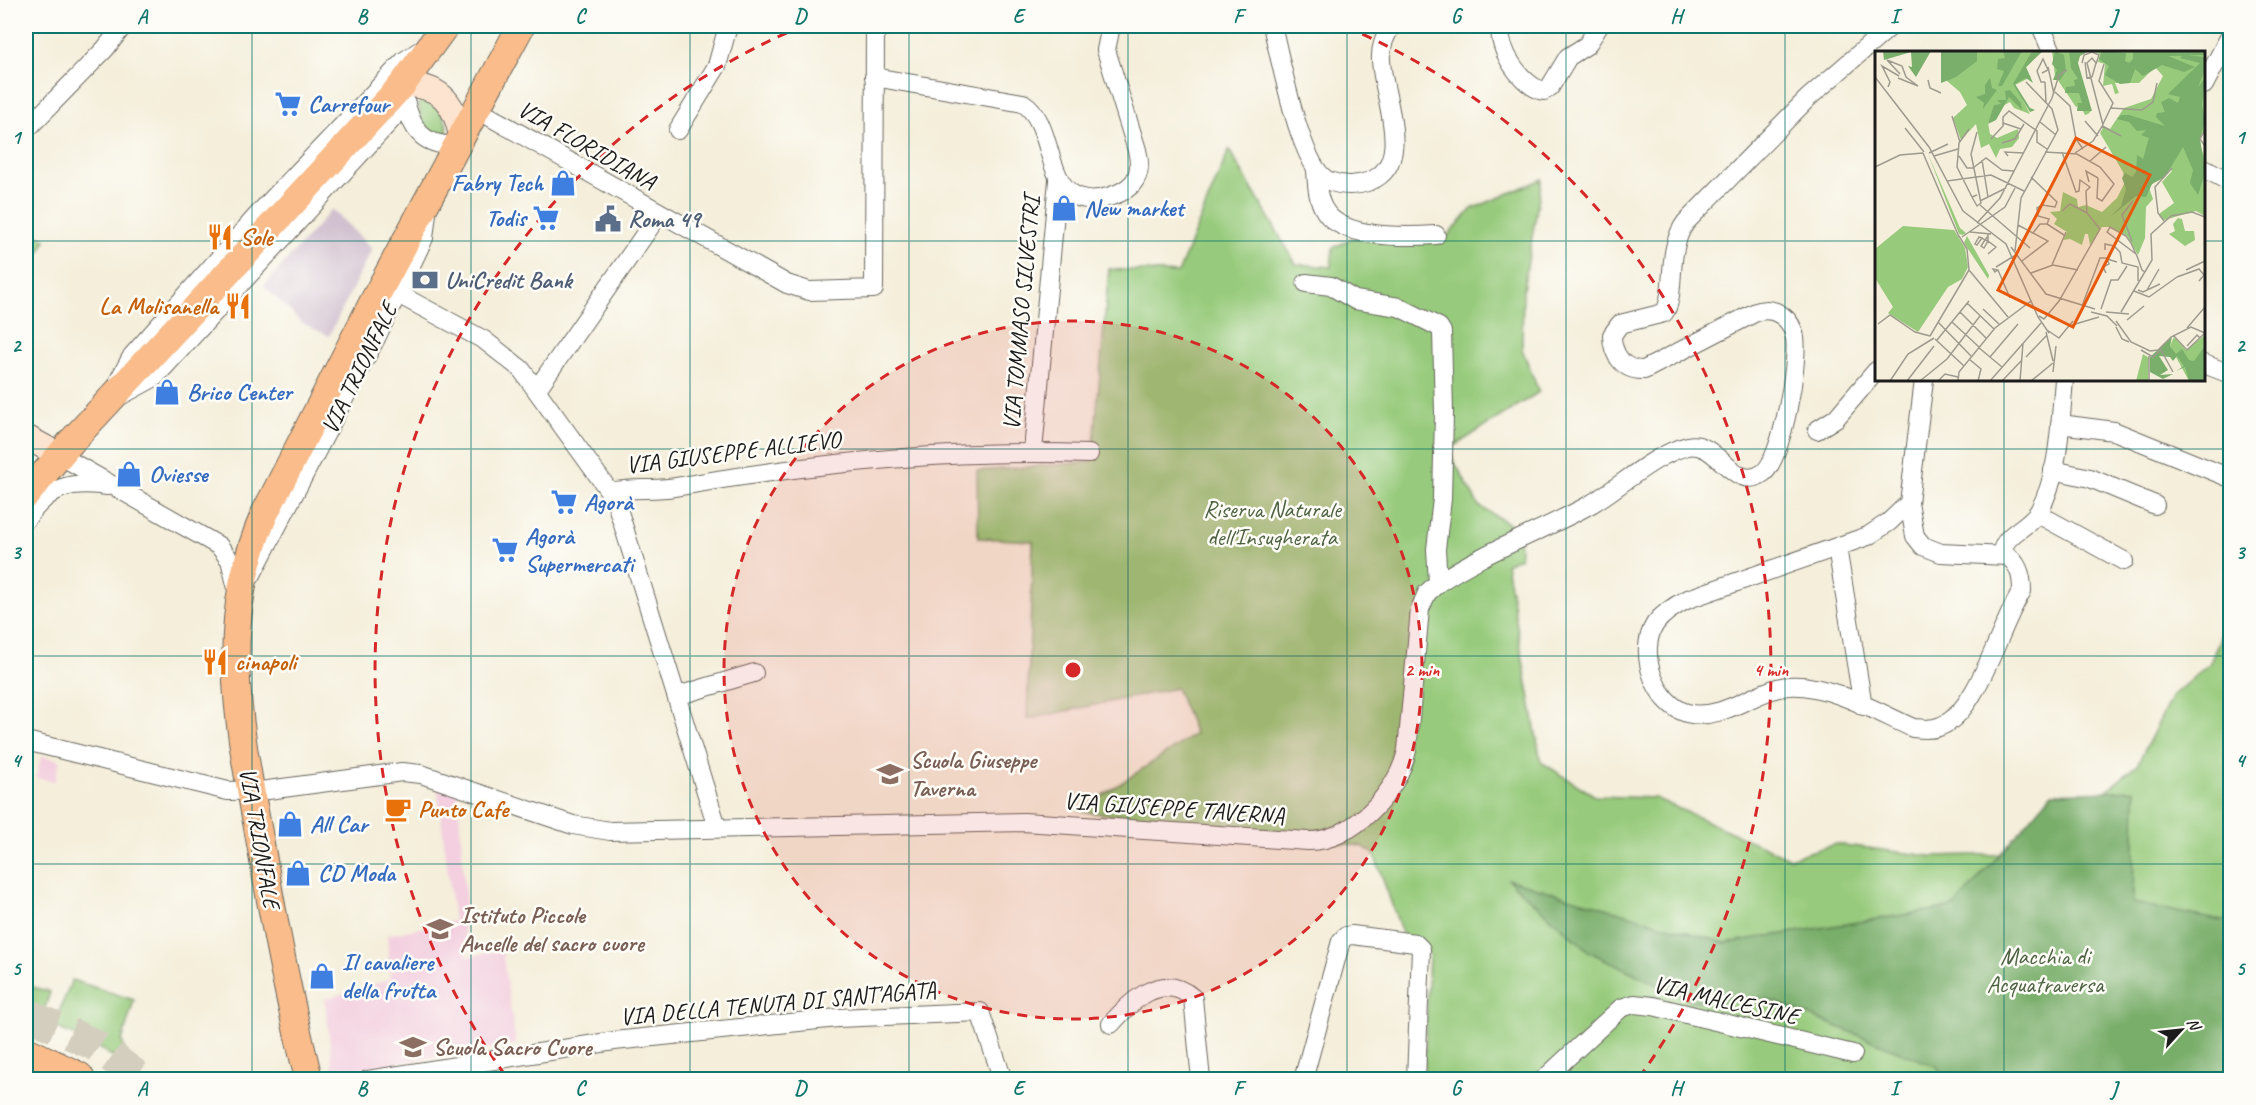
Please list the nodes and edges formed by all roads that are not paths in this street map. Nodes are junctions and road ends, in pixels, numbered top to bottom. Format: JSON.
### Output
{"nodes":[{"id":1,"x":123,"y":26,"type":"edge"},
{"id":2,"x":445,"y":26,"type":"edge"},
{"id":3,"x":728,"y":26,"type":"edge"},
{"id":4,"x":875,"y":26,"type":"edge"},
{"id":5,"x":1111,"y":26,"type":"edge"},
{"id":6,"x":1272,"y":26,"type":"edge"},
{"id":7,"x":1391,"y":26,"type":"edge"},
{"id":8,"x":1501,"y":26,"type":"edge"},
{"id":9,"x":1599,"y":26,"type":"edge"},
{"id":10,"x":1892,"y":26,"type":"edge"},
{"id":11,"x":2041,"y":26,"type":"edge"},
{"id":12,"x":517,"y":30,"type":"edge"},
{"id":13,"x":2230,"y":36,"type":"edge"},
{"id":14,"x":428,"y":48,"type":"junction"},
{"id":15,"x":2052,"y":51,"type":"edge"},
{"id":16,"x":874,"y":77,"type":"junction"},
{"id":17,"x":2205,"y":83,"type":"edge"},
{"id":18,"x":404,"y":94,"type":"junction"},
{"id":19,"x":476,"y":109,"type":"junction"},
{"id":20,"x":26,"y":130,"type":"edge"},
{"id":21,"x":678,"y":130,"type":"dead end"},
{"id":22,"x":459,"y":140,"type":"junction"},
{"id":23,"x":2205,"y":169,"type":"edge"},
{"id":24,"x":1316,"y":170,"type":"junction"},
{"id":25,"x":1058,"y":180,"type":"junction"},
{"id":26,"x":2230,"y":182,"type":"edge"},
{"id":27,"x":429,"y":198,"type":"junction"},
{"id":28,"x":659,"y":214,"type":"junction"},
{"id":29,"x":1436,"y":235,"type":"dead end"},
{"id":30,"x":1306,"y":283,"type":"dead end"},
{"id":31,"x":396,"y":293,"type":"junction"},
{"id":32,"x":2205,"y":364,"type":"edge"},
{"id":33,"x":1875,"y":372,"type":"edge"},
{"id":34,"x":2230,"y":374,"type":"edge"},
{"id":35,"x":1924,"y":381,"type":"edge"},
{"id":36,"x":2064,"y":381,"type":"edge"},
{"id":37,"x":537,"y":389,"type":"junction"},
{"id":38,"x":110,"y":401,"type":"junction"},
{"id":39,"x":2060,"y":424,"type":"junction"},
{"id":40,"x":1817,"y":430,"type":"dead end"},
{"id":41,"x":26,"y":437,"type":"edge"},
{"id":42,"x":1033,"y":452,"type":"junction"},
{"id":43,"x":1089,"y":453,"type":"dead end"},
{"id":44,"x":61,"y":456,"type":"junction"},
{"id":45,"x":2053,"y":470,"type":"junction"},
{"id":46,"x":2230,"y":478,"type":"edge"},
{"id":47,"x":118,"y":488,"type":"junction"},
{"id":48,"x":611,"y":492,"type":"junction"},
{"id":49,"x":26,"y":495,"type":"edge"},
{"id":50,"x":1909,"y":503,"type":"junction"},
{"id":51,"x":2155,"y":505,"type":"dead end"},
{"id":52,"x":2038,"y":514,"type":"junction"},
{"id":53,"x":26,"y":519,"type":"edge"},
{"id":54,"x":1837,"y":547,"type":"junction"},
{"id":55,"x":2001,"y":555,"type":"junction"},
{"id":56,"x":2124,"y":561,"type":"dead end"},
{"id":57,"x":1438,"y":583,"type":"junction"},
{"id":58,"x":238,"y":594,"type":"junction"},
{"id":59,"x":754,"y":673,"type":"dead end"},
{"id":60,"x":677,"y":696,"type":"junction"},
{"id":61,"x":1863,"y":706,"type":"junction"},
{"id":62,"x":26,"y":741,"type":"edge"},
{"id":63,"x":251,"y":791,"type":"junction"},
{"id":64,"x":717,"y":827,"type":"junction"},
{"id":65,"x":1111,"y":1024,"type":"dead end"},
{"id":66,"x":26,"y":1053,"type":"edge"},
{"id":67,"x":1854,"y":1054,"type":"dead end"},
{"id":68,"x":26,"y":1077,"type":"edge"},
{"id":69,"x":78,"y":1078,"type":"edge"},
{"id":70,"x":31,"y":1080,"type":"edge"},
{"id":71,"x":309,"y":1080,"type":"edge"},
{"id":72,"x":368,"y":1080,"type":"edge"},
{"id":73,"x":1003,"y":1080,"type":"edge"},
{"id":74,"x":1201,"y":1080,"type":"edge"},
{"id":75,"x":1303,"y":1080,"type":"edge"},
{"id":76,"x":1416,"y":1080,"type":"edge"},
{"id":77,"x":1543,"y":1080,"type":"edge"}],
"edges":[{"from":1,"to":20,"type":"street"},
{"from":2,"to":14,"type":"main road"},
{"from":3,"to":21,"type":"street"},
{"from":4,"to":16,"type":"street"},
{"from":5,"to":25,"type":"street"},
{"from":6,"to":24,"type":"street"},
{"from":7,"to":24,"type":"street"},
{"from":8,"to":9,"type":"street"},
{"from":10,"to":57,"type":"street","name":"VIA GIUSEPPE TAVERNA"},
{"from":11,"to":15,"type":"street"},
{"from":12,"to":19,"type":"main road","name":"VIA TRIONFALE"},
{"from":13,"to":17,"type":"street"},
{"from":14,"to":18,"type":"main road"},
{"from":14,"to":38,"type":"street"},
{"from":16,"to":25,"type":"street"},
{"from":16,"to":28,"type":"street","name":"VIA FLORIDIANA"},
{"from":18,"to":22,"type":"street"},
{"from":18,"to":22,"type":"main road"},
{"from":18,"to":38,"type":"main road"},
{"from":19,"to":22,"type":"main road","name":"VIA TRIONFALE"},
{"from":19,"to":28,"type":"street","name":"VIA FLORIDIANA"},
{"from":22,"to":27,"type":"main road","name":"VIA TRIONFALE"},
{"from":23,"to":26,"type":"street"},
{"from":24,"to":29,"type":"street"},
{"from":25,"to":42,"type":"street","name":"VIA TOMMASO SILVESTRI"},
{"from":27,"to":31,"type":"street","name":"VIA TRIONFALE"},
{"from":27,"to":58,"type":"main road","name":"VIA TRIONFALE"},
{"from":28,"to":37,"type":"street"},
{"from":30,"to":57,"type":"street"},
{"from":31,"to":37,"type":"street","name":"VIA GIUSEPPE ALLIEVO"},
{"from":31,"to":58,"type":"street","name":"VIA TRIONFALE"},
{"from":32,"to":34,"type":"street"},
{"from":33,"to":40,"type":"street"},
{"from":35,"to":50,"type":"street"},
{"from":36,"to":39,"type":"street"},
{"from":37,"to":48,"type":"street","name":"VIA GIUSEPPE ALLIEVO"},
{"from":38,"to":44,"type":"main road"},
{"from":39,"to":45,"type":"street"},
{"from":39,"to":46,"type":"street"},
{"from":41,"to":44,"type":"main road"},
{"from":42,"to":43,"type":"street","name":"VIA GIUSEPPE ALLIEVO"},
{"from":42,"to":48,"type":"street","name":"VIA GIUSEPPE ALLIEVO"},
{"from":44,"to":47,"type":"street"},
{"from":44,"to":49,"type":"main road"},
{"from":45,"to":51,"type":"street"},
{"from":45,"to":52,"type":"street"},
{"from":47,"to":53,"type":"street"},
{"from":47,"to":58,"type":"street"},
{"from":48,"to":60,"type":"street"},
{"from":50,"to":54,"type":"street"},
{"from":50,"to":55,"type":"street"},
{"from":52,"to":55,"type":"street"},
{"from":52,"to":56,"type":"street"},
{"from":54,"to":61,"type":"street"},
{"from":54,"to":61,"type":"street"},
{"from":55,"to":61,"type":"street"},
{"from":57,"to":64,"type":"street","name":"VIA GIUSEPPE TAVERNA"},
{"from":58,"to":63,"type":"main road","name":"VIA TRIONFALE"},
{"from":59,"to":60,"type":"street"},
{"from":60,"to":64,"type":"street"},
{"from":62,"to":63,"type":"street","name":"VIA GIUSEPPE TAVERNA"},
{"from":63,"to":64,"type":"street","name":"VIA GIUSEPPE TAVERNA"},
{"from":63,"to":71,"type":"main road","name":"VIA TRIONFALE"},
{"from":65,"to":74,"type":"street"},
{"from":66,"to":69,"type":"highway"},
{"from":67,"to":77,"type":"street","name":"VIA MALCESINE"},
{"from":68,"to":70,"type":"main road"},
{"from":72,"to":73,"type":"street","name":"VIA DELLA TENUTA DI SANT'AGATA"},
{"from":75,"to":76,"type":"street"}]}
